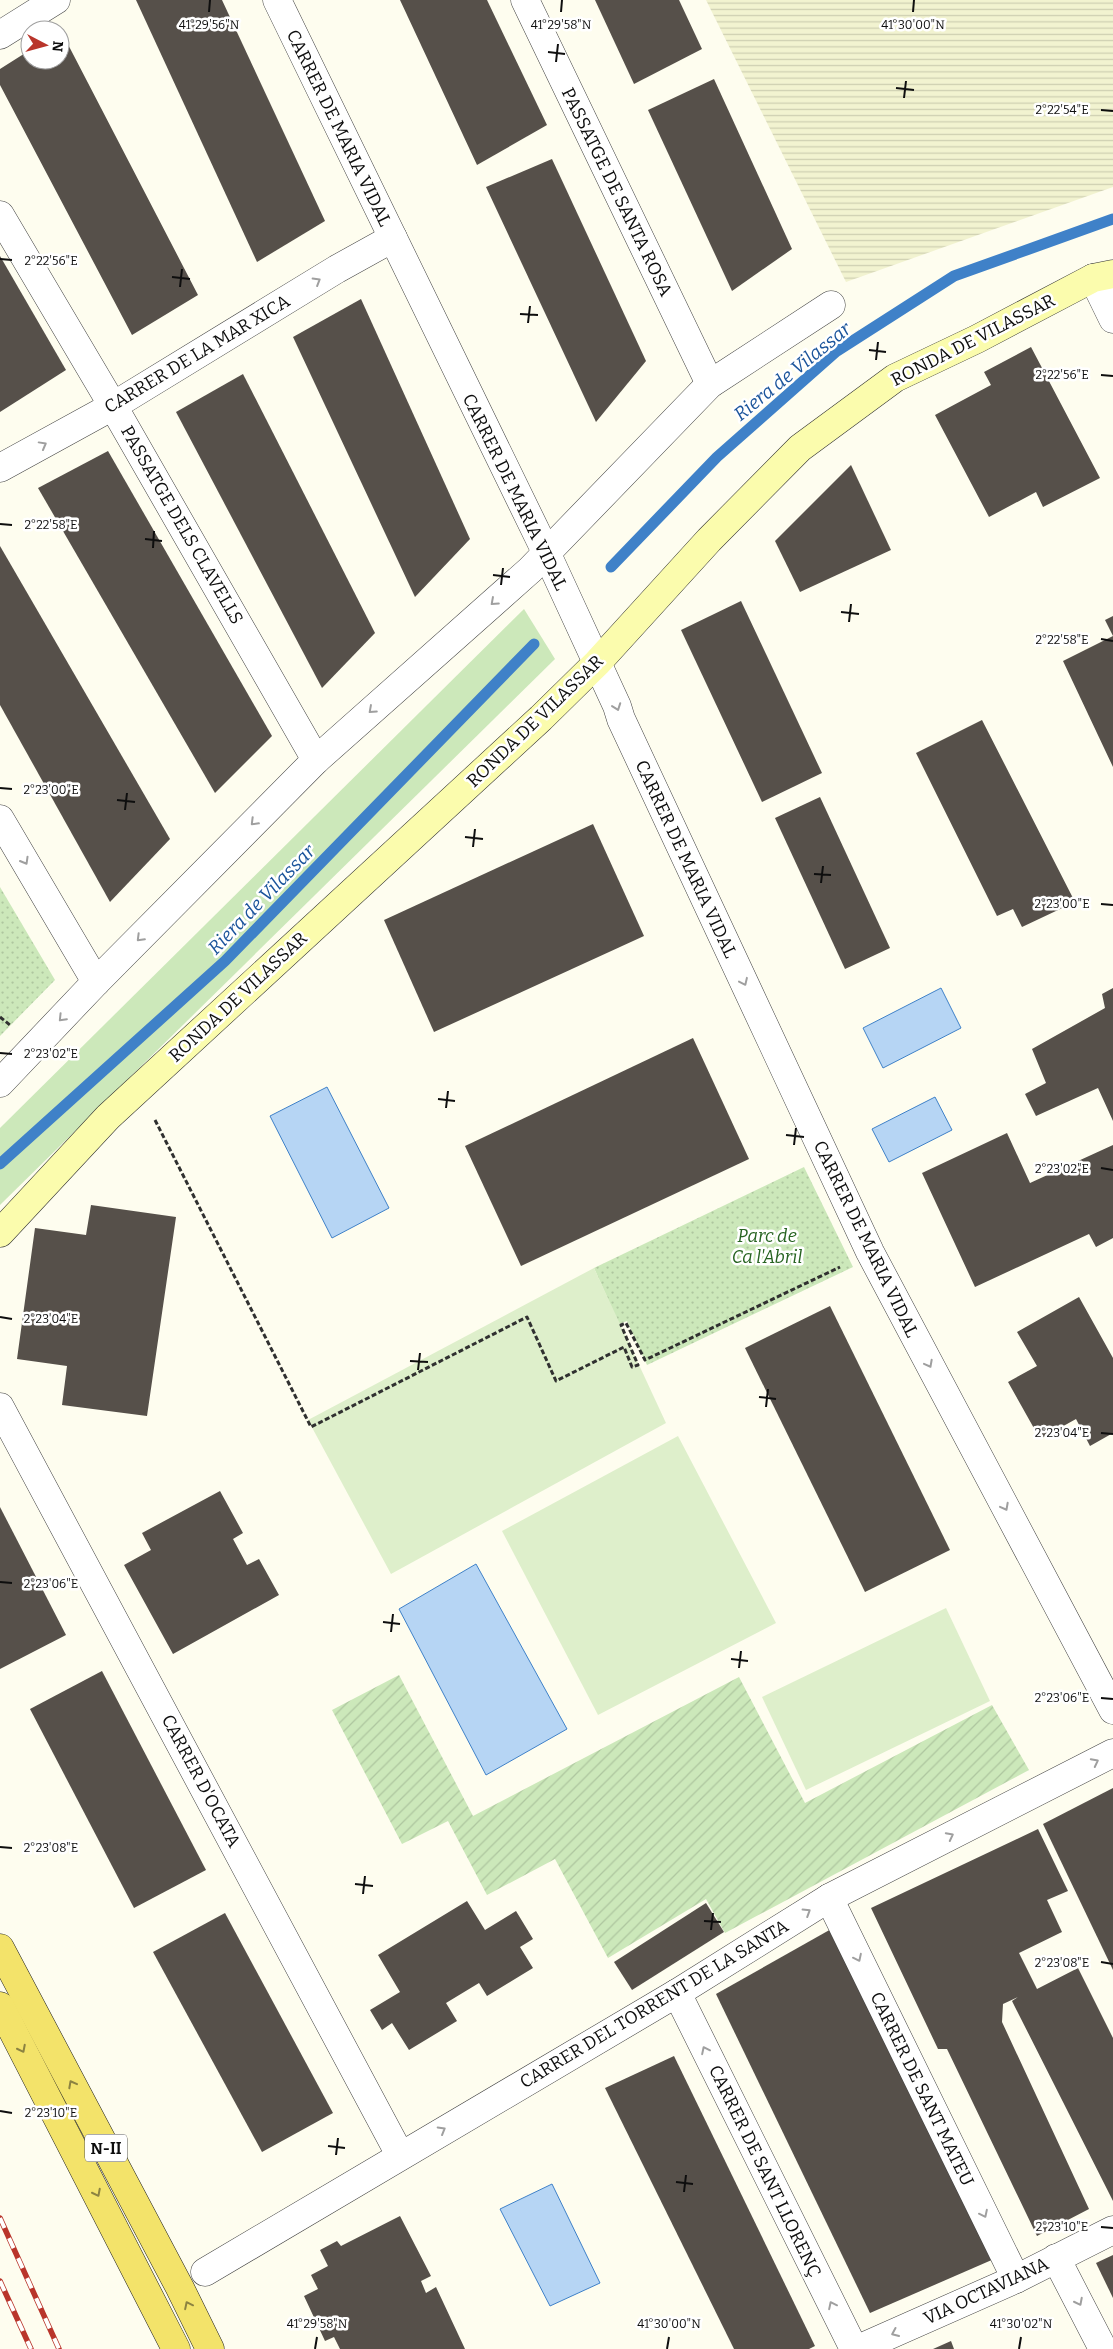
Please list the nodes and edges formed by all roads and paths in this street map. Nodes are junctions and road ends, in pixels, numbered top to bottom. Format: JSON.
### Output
{"nodes":[{"id":1,"x":56,"y":0,"type":"edge"},
{"id":2,"x":277,"y":0,"type":"edge"},
{"id":3,"x":525,"y":0,"type":"edge"},
{"id":4,"x":0,"y":35,"type":"edge"},
{"id":5,"x":0,"y":215,"type":"edge"},
{"id":6,"x":393,"y":238,"type":"junction"},
{"id":7,"x":1103,"y":276,"type":"edge"},
{"id":8,"x":832,"y":305,"type":"dead end"},
{"id":9,"x":1113,"y":319,"type":"edge"},
{"id":10,"x":710,"y":384,"type":"junction"},
{"id":11,"x":113,"y":406,"type":"junction"},
{"id":12,"x":0,"y":468,"type":"edge"},
{"id":13,"x":546,"y":552,"type":"junction"},
{"id":14,"x":597,"y":663,"type":"junction"},
{"id":15,"x":316,"y":760,"type":"junction"},
{"id":16,"x":0,"y":819,"type":"edge"},
{"id":17,"x":96,"y":982,"type":"junction"},
{"id":18,"x":0,"y":1083,"type":"edge"},
{"id":19,"x":138,"y":1088,"type":"junction"},
{"id":20,"x":0,"y":1233,"type":"edge"},
{"id":21,"x":870,"y":1252,"type":"junction"},
{"id":22,"x":0,"y":1408,"type":"edge"},
{"id":23,"x":1113,"y":1710,"type":"edge"},
{"id":24,"x":1113,"y":1753,"type":"edge"},
{"id":25,"x":829,"y":1898,"type":"junction"},
{"id":26,"x":0,"y":1948,"type":"edge"},
{"id":27,"x":677,"y":1993,"type":"junction"},
{"id":28,"x":0,"y":2006,"type":"edge"},
{"id":29,"x":400,"y":2155,"type":"junction"},
{"id":30,"x":1113,"y":2230,"type":"edge"},
{"id":31,"x":1056,"y":2258,"type":"junction"},
{"id":32,"x":205,"y":2272,"type":"dead end"},
{"id":33,"x":1016,"y":2279,"type":"junction"},
{"id":34,"x":176,"y":2349,"type":"edge"},
{"id":35,"x":210,"y":2349,"type":"edge"},
{"id":36,"x":854,"y":2349,"type":"edge"},
{"id":37,"x":858,"y":2349,"type":"edge"},
{"id":38,"x":1103,"y":2349,"type":"edge"}],
"edges":[{"from":1,"to":4,"type":"street"},
{"from":2,"to":6,"type":"street","name":"CARRER DE MARIA VIDAL"},
{"from":3,"to":10,"type":"street","name":"PASSATGE DE SANTA ROSA"},
{"from":5,"to":11,"type":"street","name":"PASSATGE DELS CLAVELLS"},
{"from":11,"to":6,"type":"street","name":"CARRER DE LA MAR XICA","one_way":true},
{"from":6,"to":13,"type":"street","name":"CARRER DE MARIA VIDAL"},
{"from":7,"to":9,"type":"street"},
{"from":7,"to":14,"type":"street","name":"RONDA DE VILASSAR"},
{"from":8,"to":10,"type":"street"},
{"from":10,"to":13,"type":"street"},
{"from":12,"to":11,"type":"street","name":"CARRER DE LA MAR XICA","one_way":true},
{"from":11,"to":15,"type":"street","name":"PASSATGE DELS CLAVELLS"},
{"from":13,"to":14,"type":"street","name":"CARRER DE MARIA VIDAL"},
{"from":13,"to":15,"type":"street","one_way":true},
{"from":14,"to":19,"type":"street","name":"RONDA DE VILASSAR"},
{"from":14,"to":21,"type":"street","name":"CARRER DE MARIA VIDAL","one_way":true},
{"from":15,"to":17,"type":"street","one_way":true},
{"from":16,"to":17,"type":"street","one_way":true},
{"from":17,"to":18,"type":"street","one_way":true},
{"from":19,"to":20,"type":"street","name":"RONDA DE VILASSAR"},
{"from":19,"to":21,"type":"path"},
{"from":21,"to":23,"type":"street","name":"CARRER DE MARIA VIDAL","one_way":true},
{"from":22,"to":29,"type":"street","name":"CARRER D'OCATA"},
{"from":25,"to":24,"type":"street","name":"CARRER DEL TORRENT DE LA SANTA","one_way":true},
{"from":27,"to":25,"type":"street","name":"CARRER DEL TORRENT DE LA SANTA","one_way":true},
{"from":25,"to":33,"type":"street","name":"CARRER DE SANT MATEU","one_way":true},
{"from":35,"to":26,"type":"main road","number":"N-II","one_way":true},
{"from":29,"to":27,"type":"street","name":"CARRER DEL TORRENT DE LA SANTA","one_way":true},
{"from":36,"to":27,"type":"street","name":"CARRER DE SANT LLORENÇ","one_way":true},
{"from":28,"to":34,"type":"main road","number":"N-II","one_way":true},
{"from":29,"to":32,"type":"street","name":"CARRER DEL TORRENT DE LA SANTA"},
{"from":30,"to":31,"type":"street","name":"VIA OCTAVIANA"},
{"from":31,"to":33,"type":"street","name":"VIA OCTAVIANA"},
{"from":31,"to":38,"type":"street","one_way":true},
{"from":33,"to":37,"type":"street","name":"VIA OCTAVIANA","one_way":true}]}
